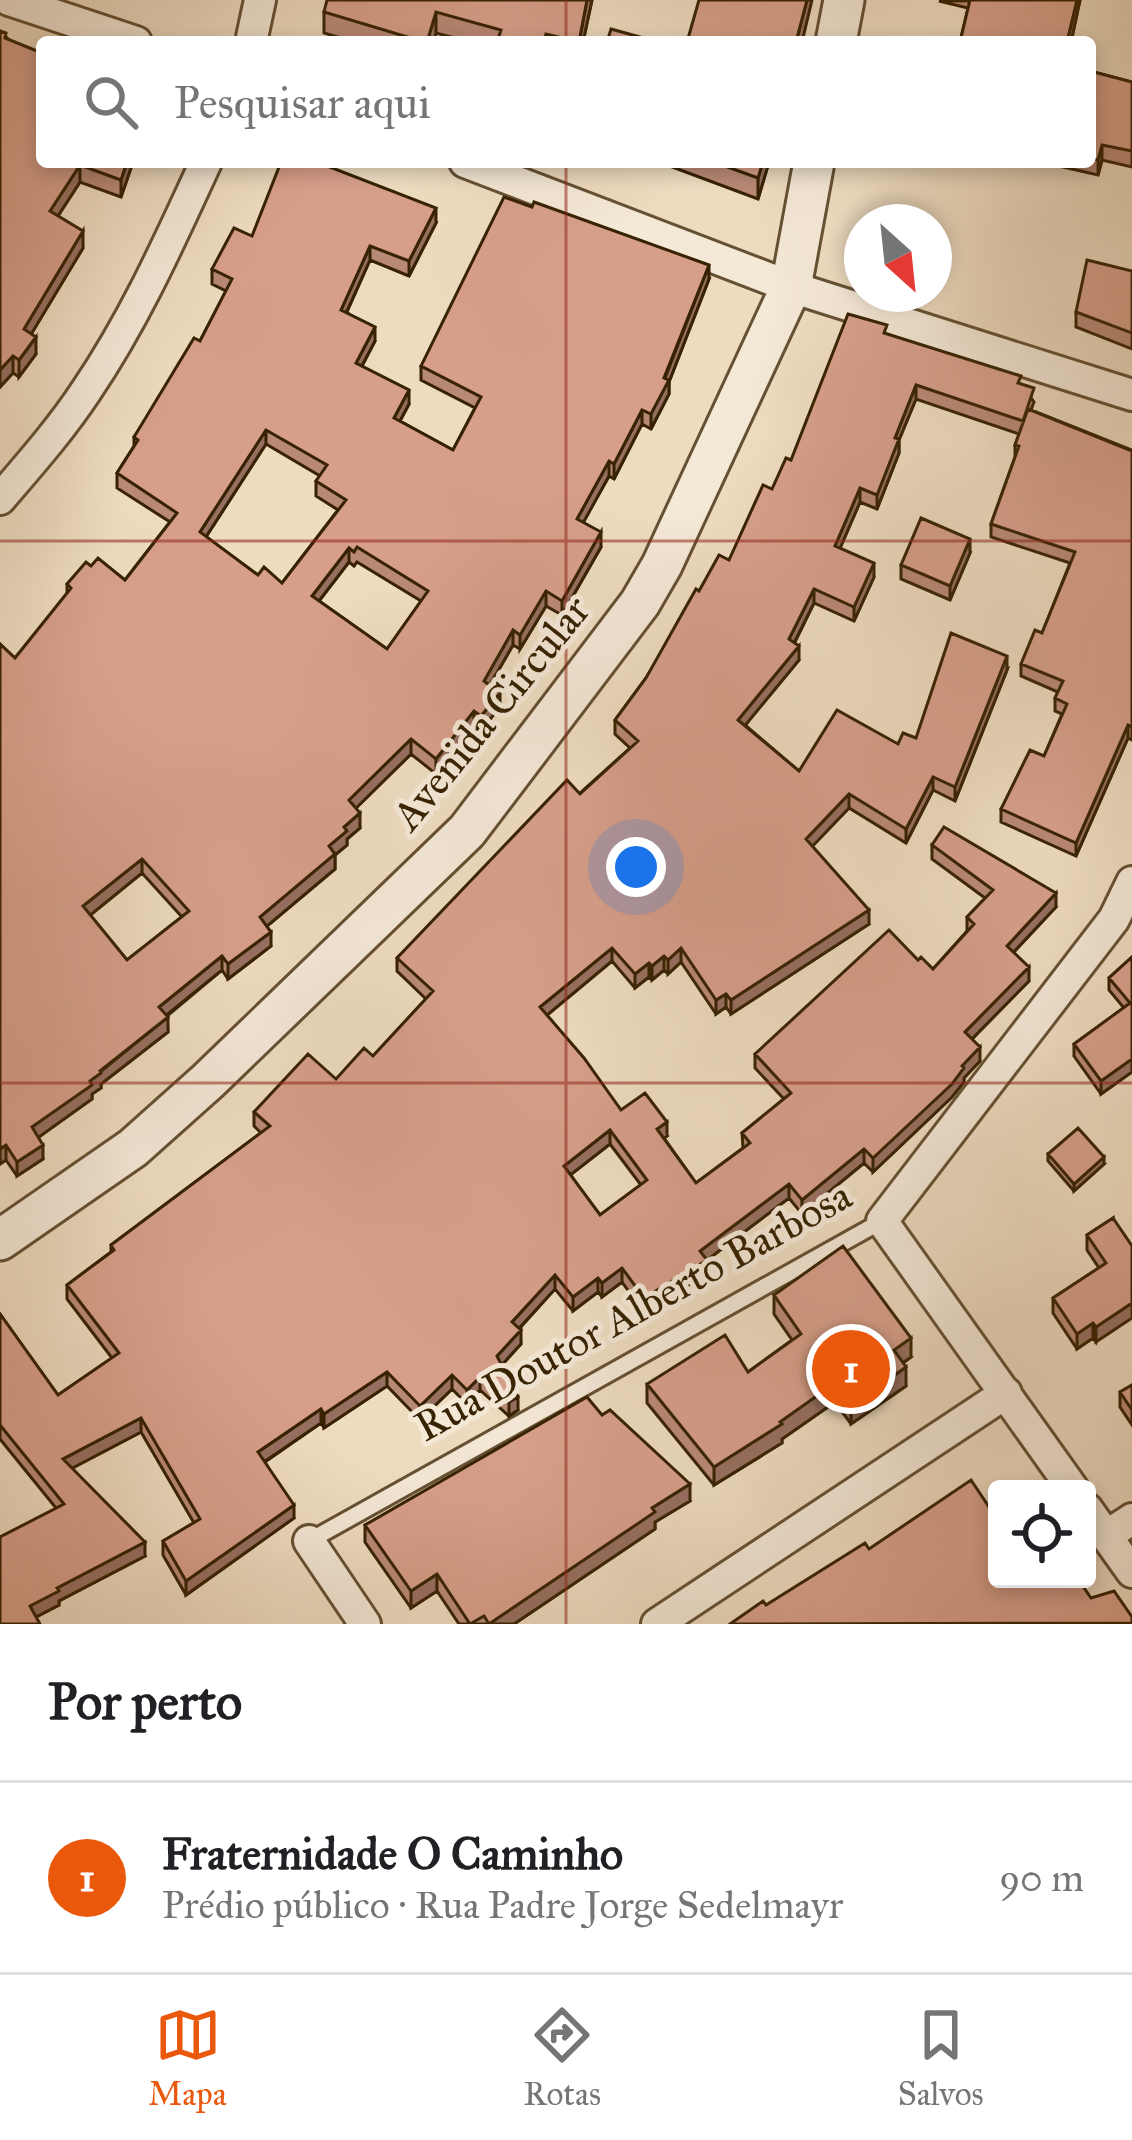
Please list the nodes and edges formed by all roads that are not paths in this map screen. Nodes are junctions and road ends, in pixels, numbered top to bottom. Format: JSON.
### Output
{"nodes":[{"id":1,"x":9,"y":0,"type":"edge"},
{"id":2,"x":260,"y":0,"type":"edge"},
{"id":3,"x":844,"y":0,"type":"edge"},
{"id":4,"x":118,"y":36,"type":"edge"},
{"id":5,"x":252,"y":36,"type":"edge"},
{"id":6,"x":837,"y":36,"type":"edge"},
{"id":7,"x":203,"y":168,"type":"edge"},
{"id":8,"x":481,"y":168,"type":"edge"},
{"id":9,"x":813,"y":168,"type":"edge"},
{"id":10,"x":791,"y":287,"type":"junction"},
{"id":11,"x":1132,"y":395,"type":"edge"},
{"id":12,"x":0,"y":499,"type":"edge"},
{"id":13,"x":1132,"y":882,"type":"edge"},
{"id":14,"x":881,"y":1222,"type":"junction"},
{"id":15,"x":0,"y":1240,"type":"edge"},
{"id":16,"x":1006,"y":1393,"type":"junction"},
{"id":17,"x":1067,"y":1480,"type":"edge"},
{"id":18,"x":1119,"y":1527,"type":"edge"},
{"id":19,"x":309,"y":1541,"type":"joint"},
{"id":20,"x":1132,"y":1572,"type":"edge"},
{"id":21,"x":365,"y":1624,"type":"edge"},
{"id":22,"x":657,"y":1624,"type":"edge"}],
"edges":[{"from":1,"to":4,"type":"street"},
{"from":2,"to":5,"type":"street"},
{"from":3,"to":6,"type":"street"},
{"from":7,"to":12,"type":"street"},
{"from":8,"to":10,"type":"street"},
{"from":9,"to":10,"type":"street","name":"Avenida Circular"},
{"from":10,"to":11,"type":"street"},
{"from":10,"to":15,"type":"street","name":"Avenida Circular"},
{"from":13,"to":14,"type":"street","name":"Rua Doutor Alberto Barbosa"},
{"from":14,"to":16,"type":"street"},
{"from":14,"to":19,"type":"lane","name":"Rua Doutor Alberto Barbosa"},
{"from":16,"to":17,"type":"street"},
{"from":16,"to":22,"type":"street"},
{"from":18,"to":20,"type":"street"},
{"from":19,"to":21,"type":"street"}]}
